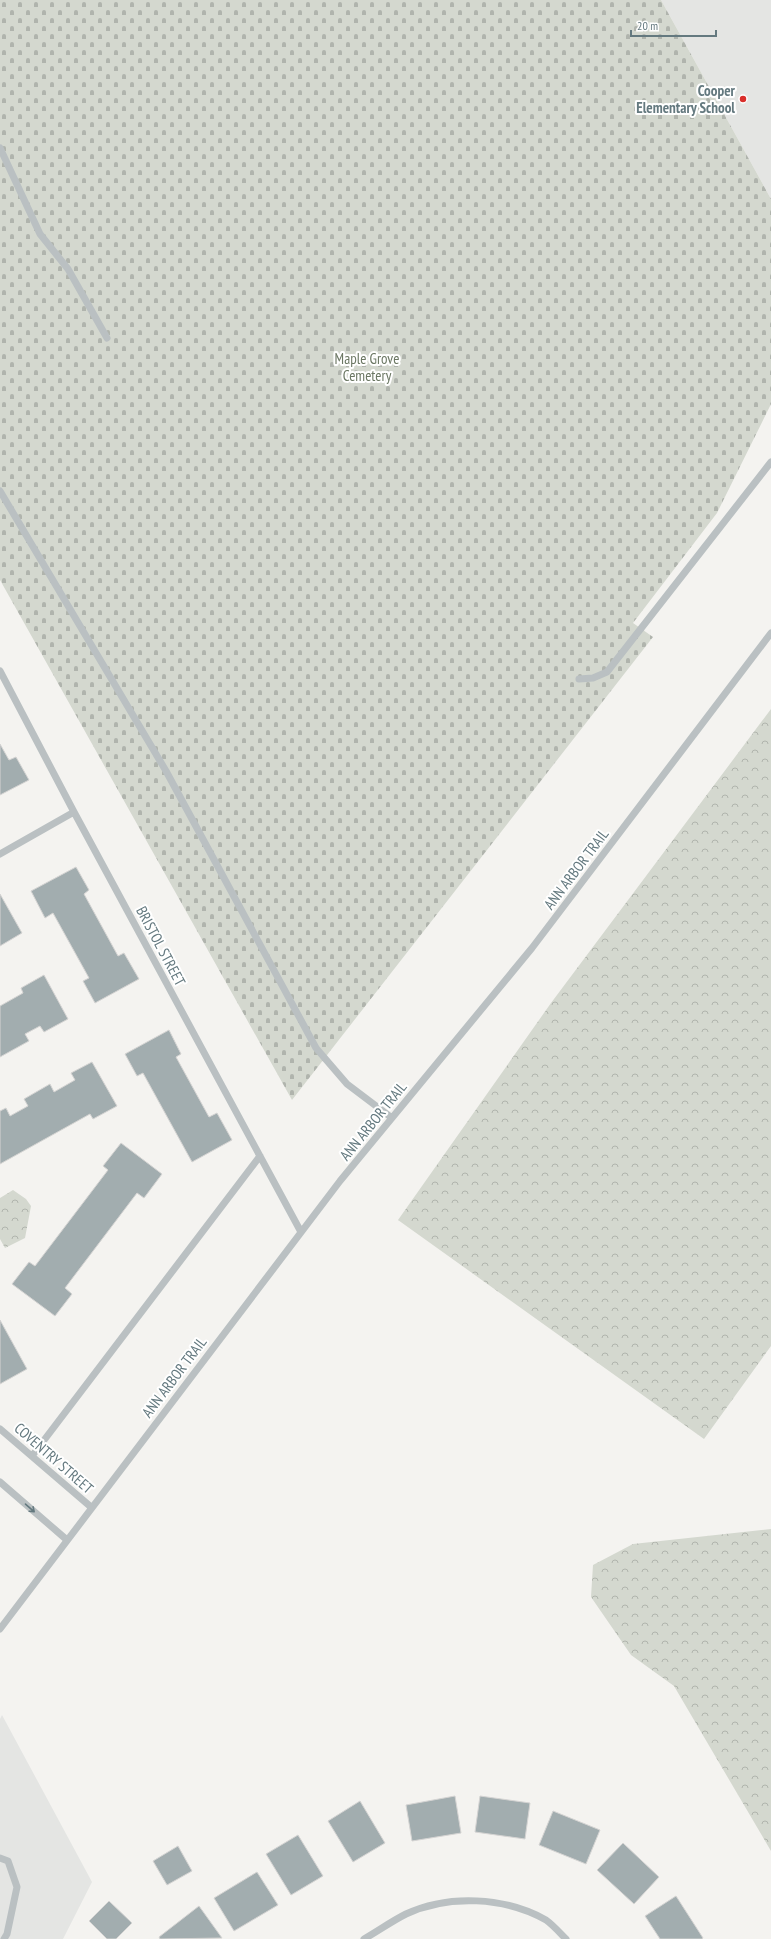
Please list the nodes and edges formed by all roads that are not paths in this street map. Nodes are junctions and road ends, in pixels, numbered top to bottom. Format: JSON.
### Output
{"nodes":[{"id":1,"x":0,"y":148,"type":"edge"},
{"id":2,"x":107,"y":338,"type":"dead end"},
{"id":3,"x":771,"y":462,"type":"edge"},
{"id":4,"x":0,"y":491,"type":"edge"},
{"id":5,"x":771,"y":633,"type":"edge"},
{"id":6,"x":0,"y":671,"type":"edge"},
{"id":7,"x":579,"y":679,"type":"dead end"},
{"id":8,"x":74,"y":812,"type":"junction"},
{"id":9,"x":0,"y":854,"type":"edge"},
{"id":10,"x":392,"y":1118,"type":"junction"},
{"id":11,"x":260,"y":1156,"type":"junction"},
{"id":12,"x":301,"y":1232,"type":"junction"},
{"id":13,"x":0,"y":1429,"type":"edge"},
{"id":14,"x":32,"y":1456,"type":"junction"},
{"id":15,"x":0,"y":1482,"type":"edge"},
{"id":16,"x":91,"y":1507,"type":"junction"},
{"id":17,"x":67,"y":1540,"type":"junction"},
{"id":18,"x":0,"y":1629,"type":"edge"},
{"id":19,"x":0,"y":1858,"type":"edge"},
{"id":20,"x":4,"y":1939,"type":"edge"},
{"id":21,"x":364,"y":1939,"type":"edge"},
{"id":22,"x":566,"y":1939,"type":"edge"}],
"edges":[{"from":1,"to":2,"type":"street"},
{"from":3,"to":7,"type":"street"},
{"from":4,"to":10,"type":"street"},
{"from":5,"to":10,"type":"street","name":"ANN ARBOR TRAIL"},
{"from":6,"to":8,"type":"street","name":"BRISTOL STREET"},
{"from":8,"to":9,"type":"street"},
{"from":8,"to":11,"type":"street","name":"BRISTOL STREET"},
{"from":10,"to":12,"type":"street","name":"ANN ARBOR TRAIL"},
{"from":11,"to":12,"type":"street","name":"BRISTOL STREET"},
{"from":11,"to":14,"type":"street"},
{"from":12,"to":16,"type":"street","name":"ANN ARBOR TRAIL"},
{"from":13,"to":14,"type":"street","name":"COVENTRY STREET"},
{"from":14,"to":16,"type":"street","name":"COVENTRY STREET"},
{"from":15,"to":17,"type":"street","one_way":true},
{"from":16,"to":17,"type":"street","name":"ANN ARBOR TRAIL"},
{"from":17,"to":18,"type":"street","name":"ANN ARBOR TRAIL"},
{"from":19,"to":20,"type":"street"},
{"from":21,"to":22,"type":"street"}]}
